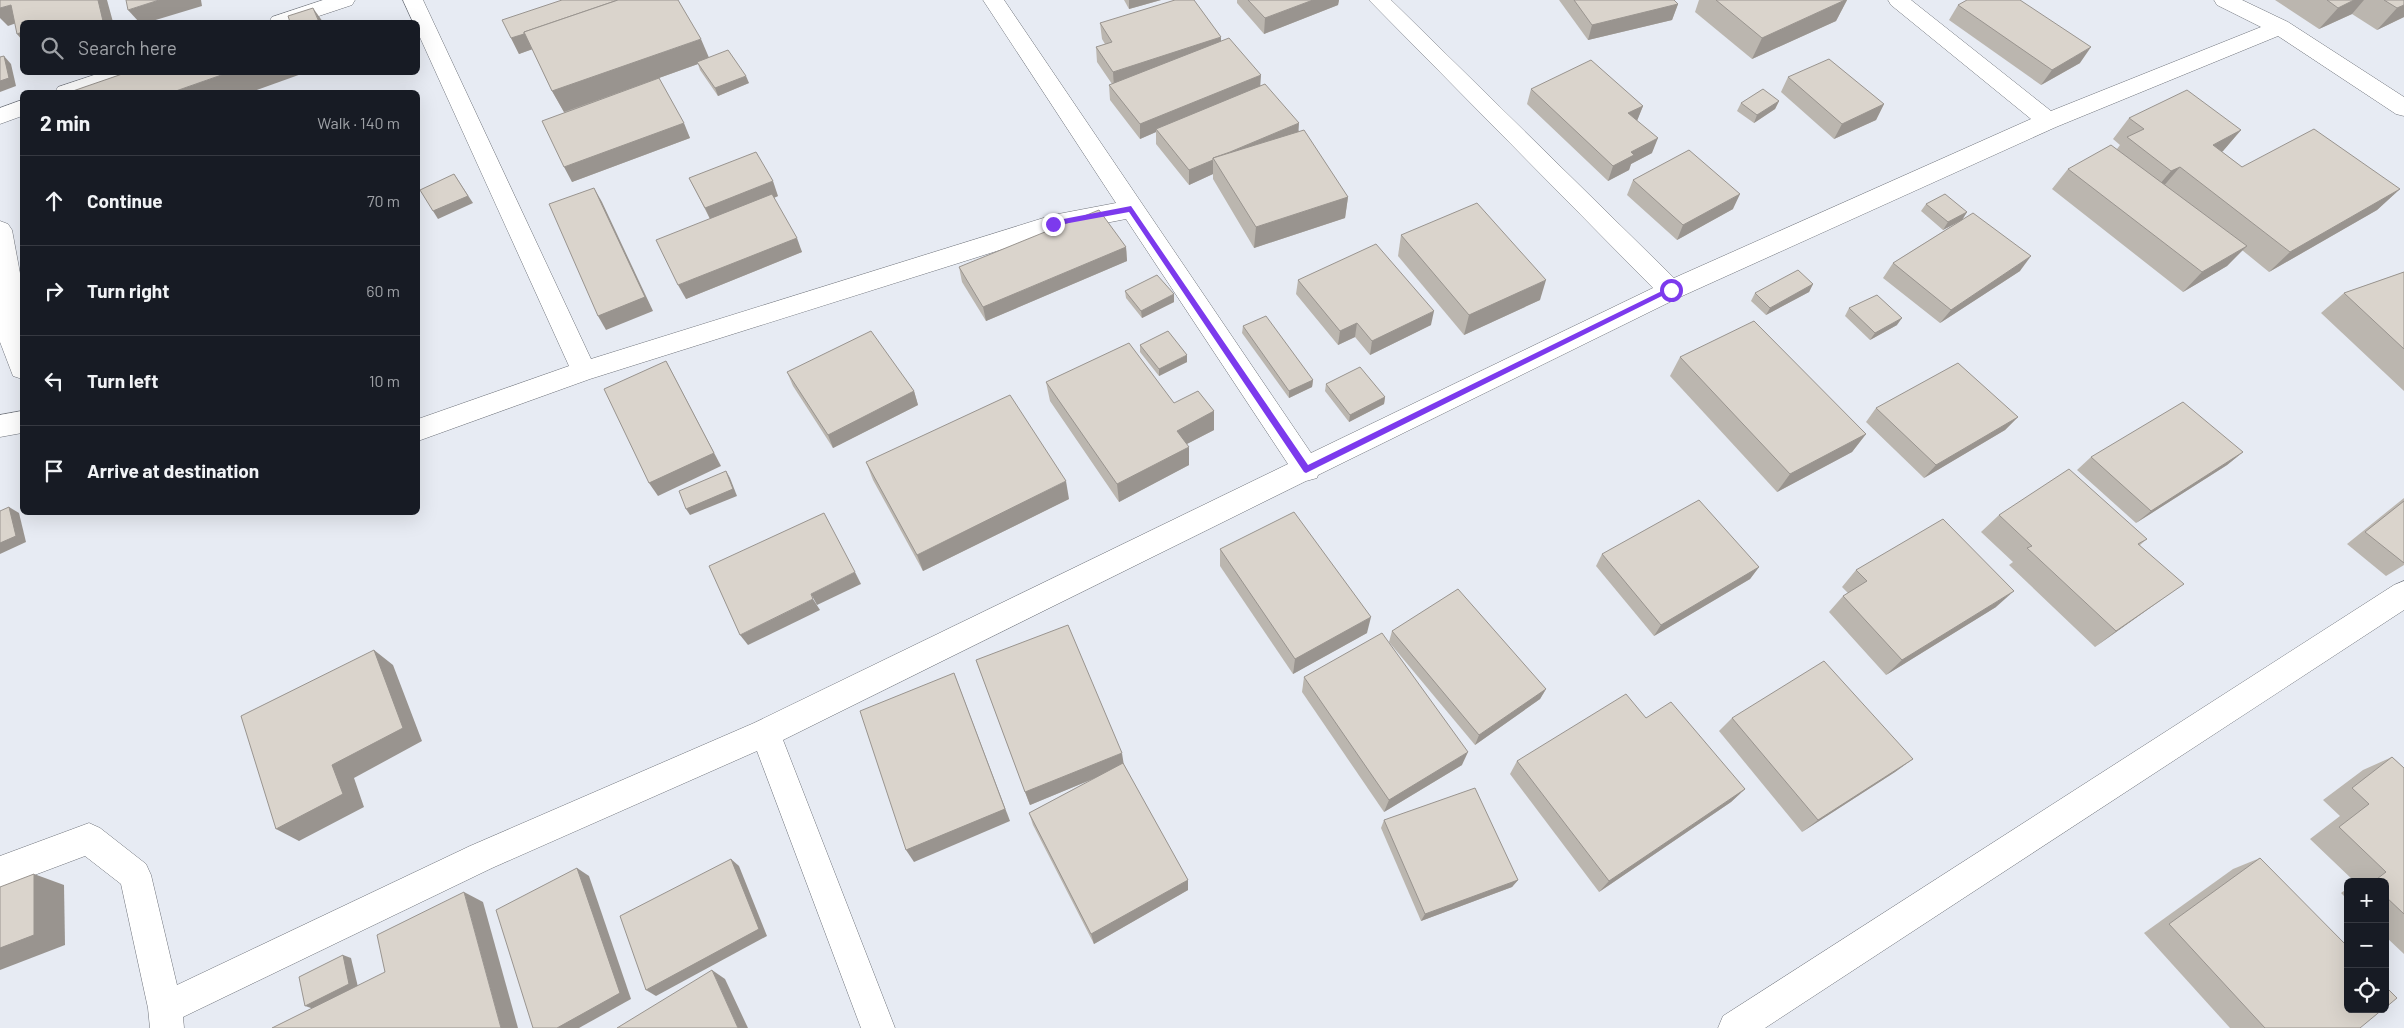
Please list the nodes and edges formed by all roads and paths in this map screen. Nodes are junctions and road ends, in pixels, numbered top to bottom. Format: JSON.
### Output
{"nodes":[{"id":1,"x":345,"y":0,"type":"edge"},
{"id":2,"x":413,"y":0,"type":"edge"},
{"id":3,"x":993,"y":0,"type":"edge"},
{"id":4,"x":1379,"y":0,"type":"edge"},
{"id":5,"x":1898,"y":0,"type":"edge"},
{"id":6,"x":2224,"y":0,"type":"edge"},
{"id":7,"x":286,"y":20,"type":"edge"},
{"id":8,"x":2280,"y":27,"type":"junction"},
{"id":9,"x":120,"y":75,"type":"edge"},
{"id":10,"x":72,"y":90,"type":"edge"},
{"id":11,"x":2404,"y":108,"type":"edge"},
{"id":12,"x":20,"y":109,"type":"edge"},
{"id":13,"x":0,"y":116,"type":"edge"},
{"id":14,"x":2048,"y":121,"type":"junction"},
{"id":15,"x":1131,"y":209,"type":"junction"},
{"id":16,"x":0,"y":230,"type":"edge"},
{"id":17,"x":1671,"y":290,"type":"junction"},
{"id":18,"x":20,"y":364,"type":"edge"},
{"id":19,"x":584,"y":371,"type":"junction"},
{"id":20,"x":20,"y":422,"type":"edge"},
{"id":21,"x":0,"y":426,"type":"edge"},
{"id":22,"x":420,"y":429,"type":"edge"},
{"id":23,"x":1306,"y":470,"type":"junction"},
{"id":24,"x":2404,"y":594,"type":"edge"},
{"id":25,"x":765,"y":733,"type":"junction"},
{"id":26,"x":0,"y":872,"type":"edge"},
{"id":27,"x":166,"y":1018,"type":"edge"},
{"id":28,"x":878,"y":1028,"type":"edge"},
{"id":29,"x":1735,"y":1028,"type":"edge"}],
"edges":[{"from":1,"to":7,"type":"street"},
{"from":2,"to":19,"type":"street"},
{"from":3,"to":15,"type":"street"},
{"from":4,"to":17,"type":"street"},
{"from":5,"to":14,"type":"street"},
{"from":6,"to":8,"type":"street"},
{"from":8,"to":11,"type":"street"},
{"from":8,"to":14,"type":"street"},
{"from":9,"to":10,"type":"street"},
{"from":12,"to":13,"type":"street"},
{"from":14,"to":17,"type":"street"},
{"from":15,"to":19,"type":"street"},
{"from":15,"to":23,"type":"street"},
{"from":16,"to":18,"type":"street"},
{"from":17,"to":23,"type":"street"},
{"from":19,"to":22,"type":"street"},
{"from":20,"to":21,"type":"street"},
{"from":23,"to":25,"type":"street"},
{"from":24,"to":29,"type":"street"},
{"from":25,"to":27,"type":"street"},
{"from":25,"to":28,"type":"street"},
{"from":26,"to":27,"type":"street"}]}
